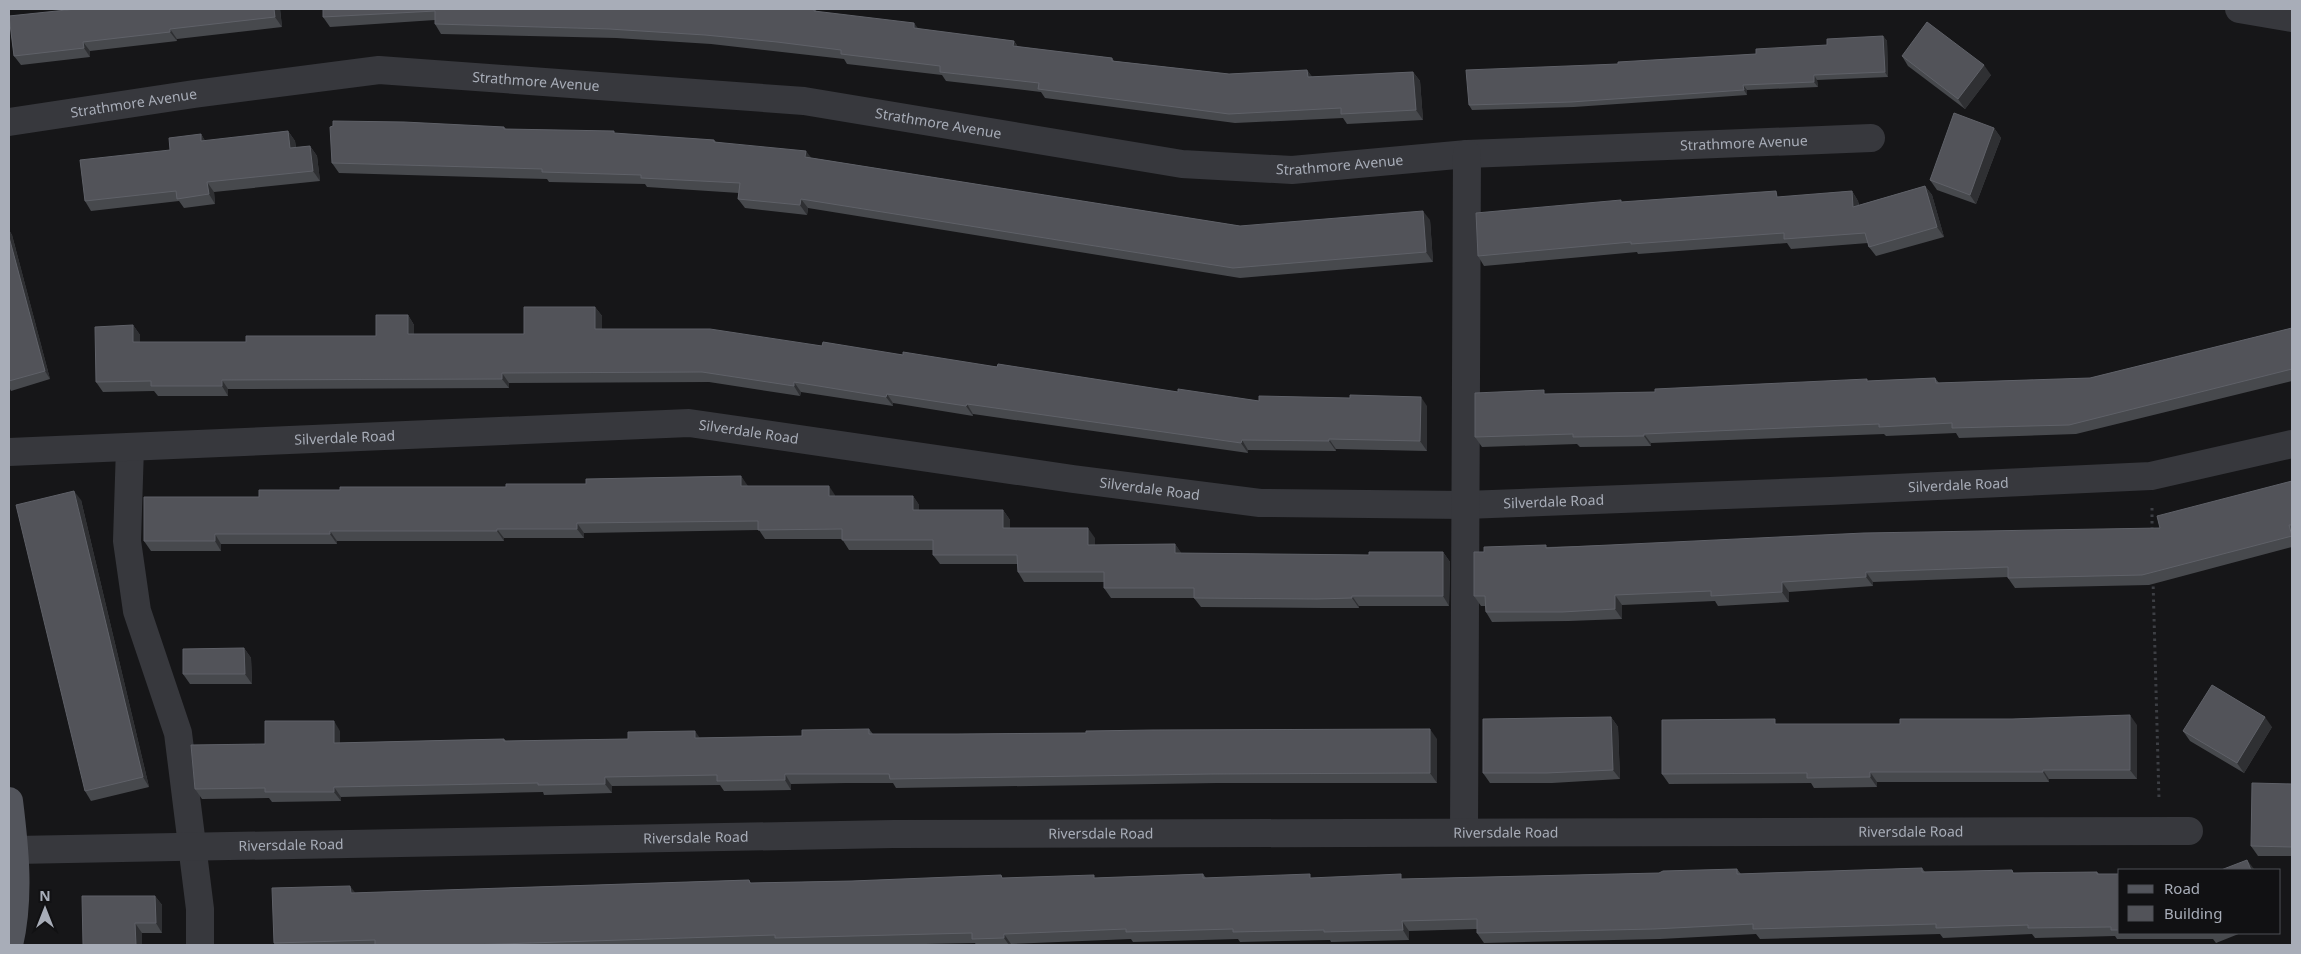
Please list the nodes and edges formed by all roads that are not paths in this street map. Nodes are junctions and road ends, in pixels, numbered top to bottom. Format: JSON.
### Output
{"nodes":[{"id":1,"x":2239,"y":9,"type":"edge"},
{"id":2,"x":2292,"y":18,"type":"edge"},
{"id":3,"x":9,"y":122,"type":"edge"},
{"id":4,"x":1871,"y":138,"type":"dead end"},
{"id":5,"x":1467,"y":154,"type":"junction"},
{"id":6,"x":2292,"y":444,"type":"edge"},
{"id":7,"x":130,"y":447,"type":"junction"},
{"id":8,"x":9,"y":452,"type":"edge"},
{"id":9,"x":1465,"y":505,"type":"junction"},
{"id":10,"x":9,"y":801,"type":"edge"},
{"id":11,"x":2189,"y":831,"type":"dead end"},
{"id":12,"x":1464,"y":832,"type":"junction"},
{"id":13,"x":191,"y":847,"type":"junction"},
{"id":14,"x":15,"y":850,"type":"junction"},
{"id":15,"x":9,"y":945,"type":"edge"},
{"id":16,"x":200,"y":945,"type":"edge"}],
"edges":[{"from":1,"to":2,"type":"street"},
{"from":3,"to":5,"type":"street","name":"Strathmore Avenue"},
{"from":4,"to":5,"type":"street","name":"Strathmore Avenue"},
{"from":5,"to":9,"type":"street"},
{"from":6,"to":9,"type":"street","name":"Silverdale Road"},
{"from":7,"to":8,"type":"street","name":"Silverdale Road"},
{"from":7,"to":9,"type":"street","name":"Silverdale Road"},
{"from":7,"to":13,"type":"street"},
{"from":9,"to":12,"type":"street"},
{"from":10,"to":14,"type":"main road"},
{"from":11,"to":12,"type":"street","name":"Riversdale Road"},
{"from":12,"to":13,"type":"street","name":"Riversdale Road"},
{"from":13,"to":14,"type":"street","name":"Riversdale Road"},
{"from":13,"to":16,"type":"street"},
{"from":14,"to":15,"type":"main road"}]}
